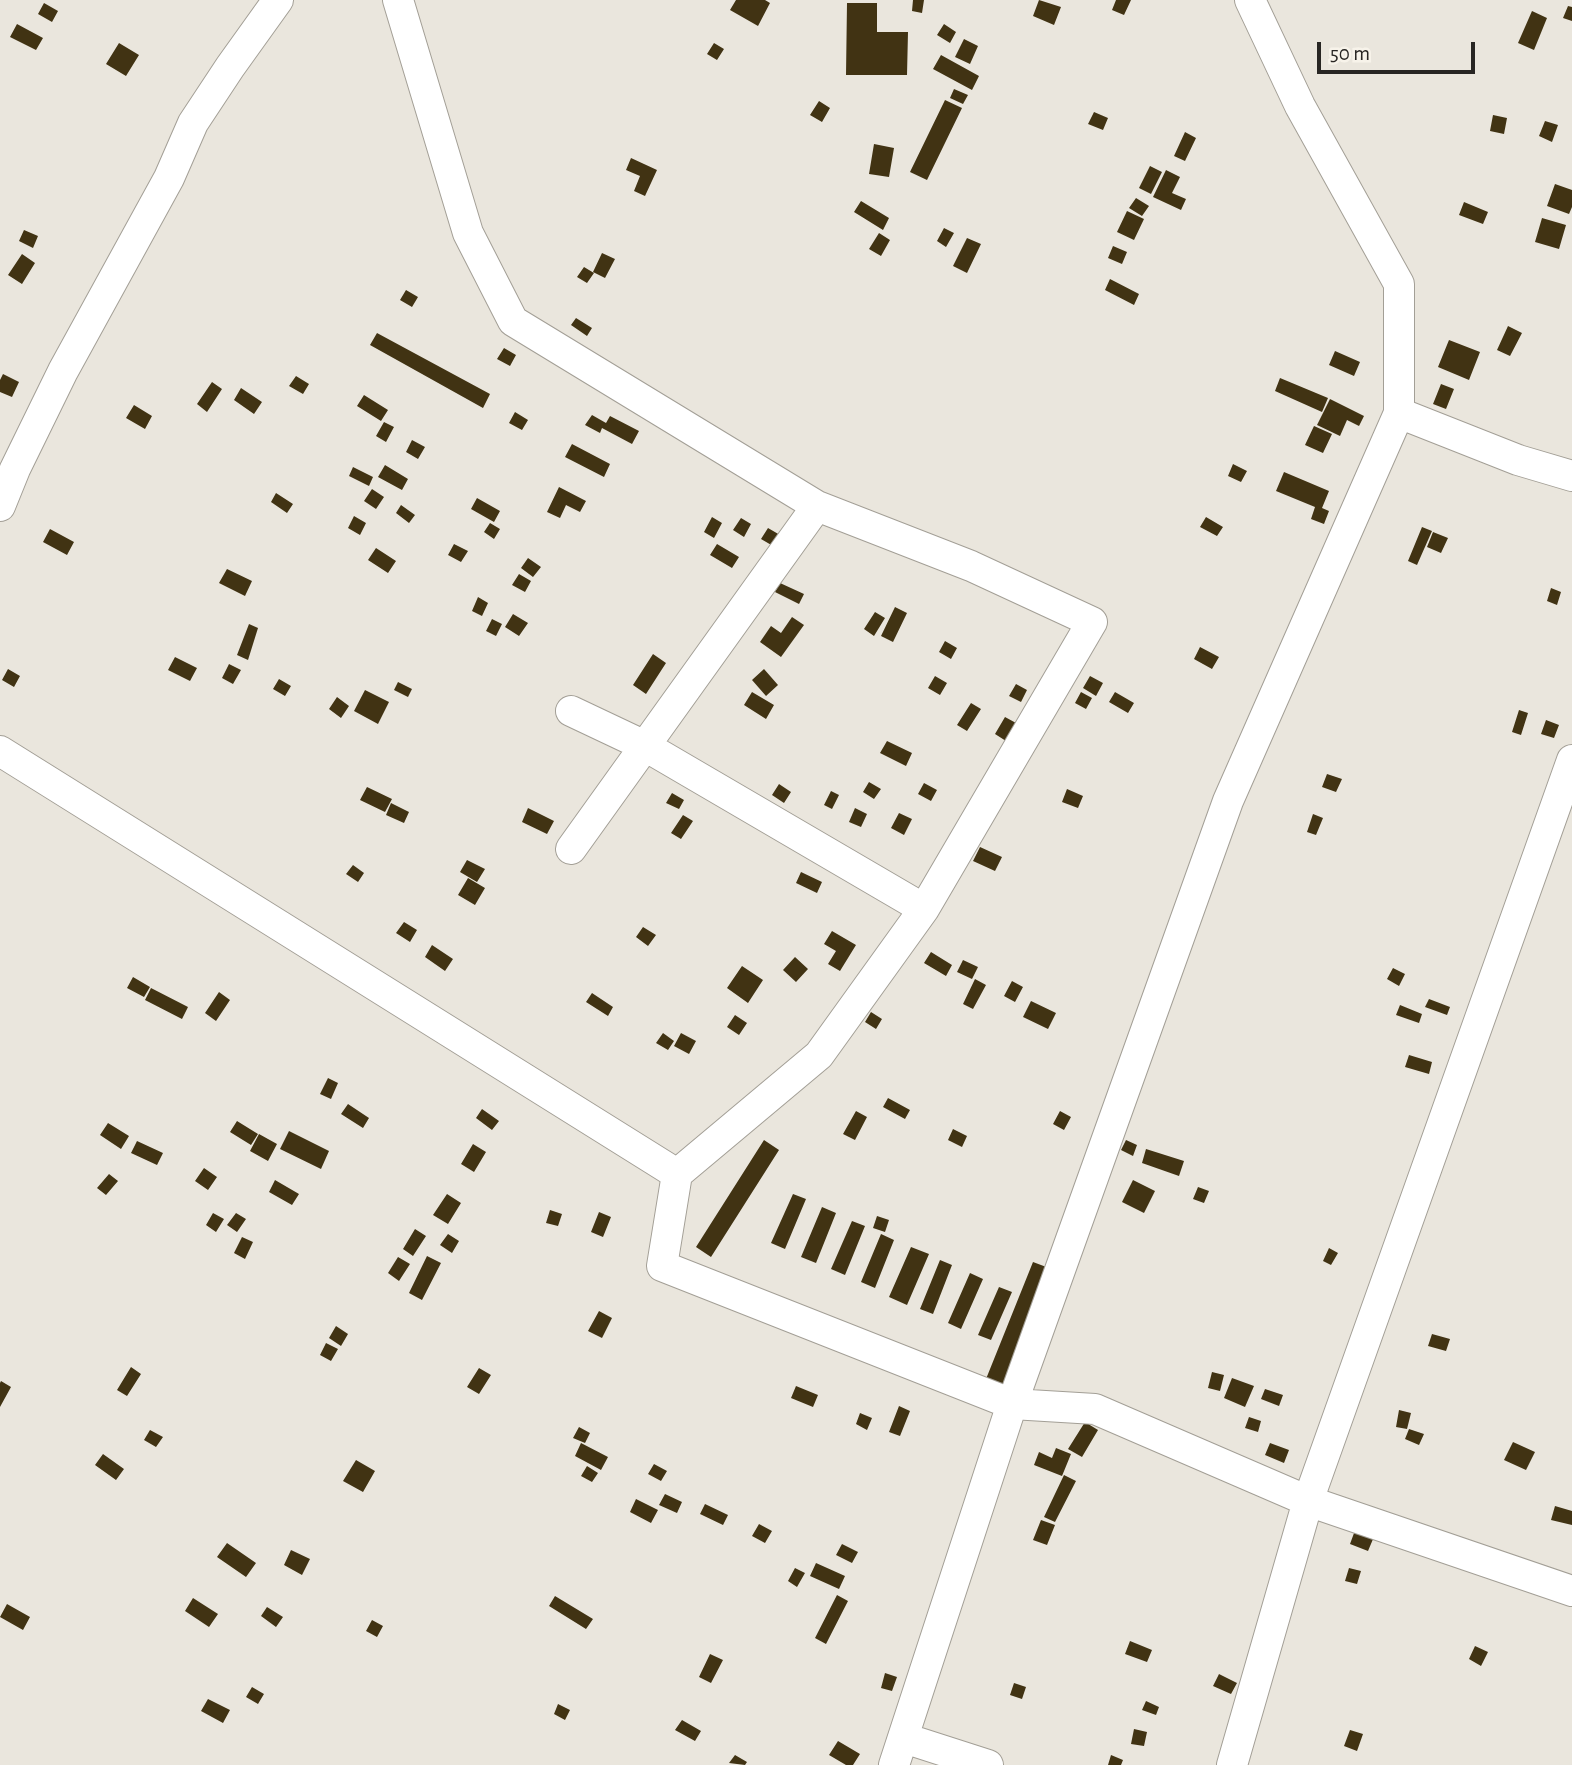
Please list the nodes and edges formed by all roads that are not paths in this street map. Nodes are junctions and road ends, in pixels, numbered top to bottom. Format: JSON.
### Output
{"nodes":[{"id":1,"x":278,"y":0,"type":"edge"},
{"id":2,"x":398,"y":0,"type":"edge"},
{"id":3,"x":1250,"y":0,"type":"edge"},
{"id":4,"x":1399,"y":413,"type":"junction"},
{"id":5,"x":1572,"y":475,"type":"edge"},
{"id":6,"x":0,"y":506,"type":"edge"},
{"id":7,"x":817,"y":506,"type":"junction"},
{"id":8,"x":571,"y":711,"type":"dead end"},
{"id":9,"x":645,"y":746,"type":"junction"},
{"id":10,"x":0,"y":751,"type":"edge"},
{"id":11,"x":1572,"y":760,"type":"edge"},
{"id":12,"x":571,"y":849,"type":"dead end"},
{"id":13,"x":924,"y":909,"type":"junction"},
{"id":14,"x":677,"y":1174,"type":"junction"},
{"id":15,"x":1012,"y":1404,"type":"junction"},
{"id":16,"x":1307,"y":1501,"type":"junction"},
{"id":17,"x":1572,"y":1591,"type":"edge"},
{"id":18,"x":899,"y":1751,"type":"edge"},
{"id":19,"x":988,"y":1765,"type":"edge"},
{"id":20,"x":1233,"y":1765,"type":"edge"}],
"edges":[{"from":1,"to":6,"type":"street"},
{"from":2,"to":7,"type":"street"},
{"from":3,"to":4,"type":"street"},
{"from":4,"to":5,"type":"street"},
{"from":4,"to":15,"type":"street"},
{"from":7,"to":9,"type":"street"},
{"from":7,"to":13,"type":"street"},
{"from":8,"to":9,"type":"street"},
{"from":9,"to":12,"type":"street"},
{"from":9,"to":13,"type":"street"},
{"from":10,"to":14,"type":"street"},
{"from":11,"to":16,"type":"street"},
{"from":13,"to":14,"type":"street"},
{"from":14,"to":15,"type":"street"},
{"from":15,"to":16,"type":"street"},
{"from":15,"to":18,"type":"street"},
{"from":16,"to":17,"type":"street"},
{"from":16,"to":20,"type":"street"},
{"from":18,"to":19,"type":"street"}]}
